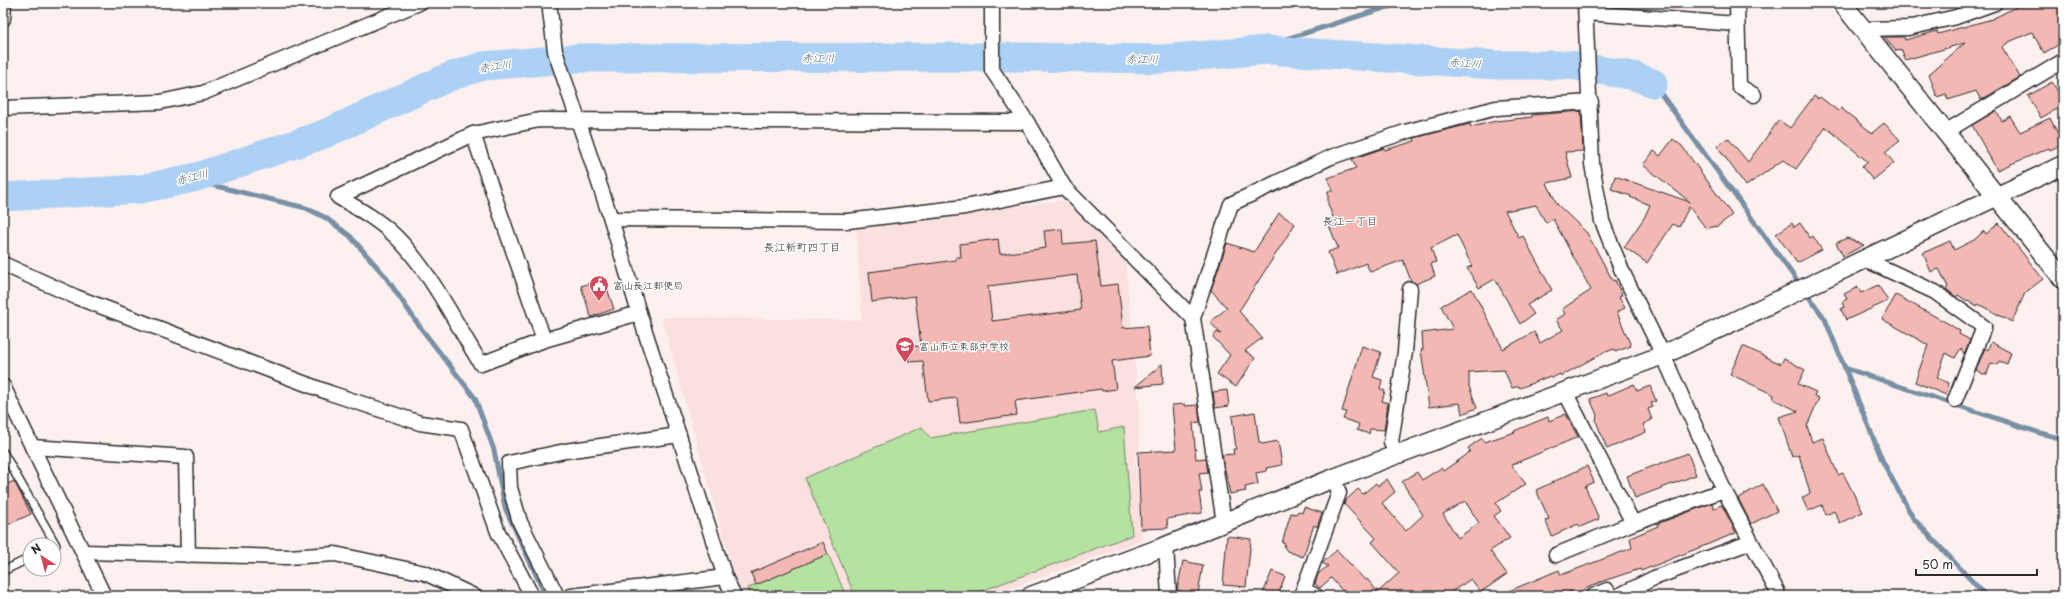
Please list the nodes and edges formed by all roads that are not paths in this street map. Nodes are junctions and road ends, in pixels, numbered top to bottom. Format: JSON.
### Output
{"nodes":[{"id":1,"x":4,"y":3,"type":"edge"},
{"id":2,"x":418,"y":3,"type":"edge"},
{"id":3,"x":549,"y":3,"type":"edge"},
{"id":4,"x":992,"y":3,"type":"edge"},
{"id":5,"x":1737,"y":3,"type":"edge"},
{"id":6,"x":1842,"y":3,"type":"edge"},
{"id":7,"x":1994,"y":3,"type":"edge"},
{"id":8,"x":1586,"y":8,"type":"edge"},
{"id":9,"x":3,"y":19,"type":"edge"},
{"id":10,"x":1737,"y":24,"type":"junction"},
{"id":11,"x":1864,"y":29,"type":"junction"},
{"id":12,"x":2063,"y":61,"type":"edge"},
{"id":13,"x":1754,"y":95,"type":"dead end"},
{"id":14,"x":1591,"y":102,"type":"junction"},
{"id":15,"x":3,"y":108,"type":"edge"},
{"id":16,"x":577,"y":120,"type":"junction"},
{"id":17,"x":1027,"y":122,"type":"junction"},
{"id":18,"x":1945,"y":132,"type":"junction"},
{"id":19,"x":473,"y":134,"type":"junction"},
{"id":20,"x":2063,"y":165,"type":"edge"},
{"id":21,"x":1064,"y":188,"type":"junction"},
{"id":22,"x":1998,"y":197,"type":"junction"},
{"id":23,"x":611,"y":219,"type":"junction"},
{"id":24,"x":1864,"y":259,"type":"junction"},
{"id":25,"x":3,"y":264,"type":"edge"},
{"id":26,"x":2063,"y":278,"type":"edge"},
{"id":27,"x":1410,"y":289,"type":"dead end"},
{"id":28,"x":638,"y":314,"type":"junction"},
{"id":29,"x":1193,"y":318,"type":"junction"},
{"id":30,"x":544,"y":340,"type":"junction"},
{"id":31,"x":1663,"y":355,"type":"junction"},
{"id":32,"x":3,"y":386,"type":"edge"},
{"id":33,"x":1565,"y":392,"type":"junction"},
{"id":34,"x":1954,"y":400,"type":"dead end"},
{"id":35,"x":678,"y":435,"type":"junction"},
{"id":36,"x":32,"y":447,"type":"junction"},
{"id":37,"x":3,"y":452,"type":"edge"},
{"id":38,"x":1396,"y":454,"type":"junction"},
{"id":39,"x":1334,"y":478,"type":"junction"},
{"id":40,"x":1724,"y":490,"type":"junction"},
{"id":41,"x":1224,"y":523,"type":"junction"},
{"id":42,"x":1633,"y":523,"type":"junction"},
{"id":43,"x":51,"y":537,"type":"edge"},
{"id":44,"x":1751,"y":542,"type":"junction"},
{"id":45,"x":1166,"y":546,"type":"junction"},
{"id":46,"x":82,"y":552,"type":"junction"},
{"id":47,"x":188,"y":555,"type":"junction"},
{"id":48,"x":1556,"y":555,"type":"dead end"},
{"id":49,"x":22,"y":562,"type":"edge"},
{"id":50,"x":3,"y":571,"type":"edge"},
{"id":51,"x":725,"y":577,"type":"junction"},
{"id":52,"x":1307,"y":594,"type":"edge"},
{"id":53,"x":104,"y":596,"type":"edge"},
{"id":54,"x":474,"y":596,"type":"edge"},
{"id":55,"x":532,"y":596,"type":"edge"},
{"id":56,"x":557,"y":596,"type":"edge"},
{"id":57,"x":571,"y":596,"type":"edge"},
{"id":58,"x":734,"y":596,"type":"edge"},
{"id":59,"x":1031,"y":596,"type":"edge"},
{"id":60,"x":1169,"y":596,"type":"edge"},
{"id":61,"x":1593,"y":596,"type":"edge"},
{"id":62,"x":1610,"y":596,"type":"edge"},
{"id":63,"x":1618,"y":596,"type":"edge"},
{"id":64,"x":1778,"y":596,"type":"edge"}],
"edges":[{"from":1,"to":9,"type":"street"},
{"from":2,"to":15,"type":"street"},
{"from":3,"to":16,"type":"street"},
{"from":4,"to":17,"type":"street"},
{"from":5,"to":10,"type":"street"},
{"from":6,"to":11,"type":"street"},
{"from":7,"to":11,"type":"street"},
{"from":8,"to":10,"type":"street"},
{"from":8,"to":14,"type":"street"},
{"from":10,"to":13,"type":"street"},
{"from":11,"to":18,"type":"street"},
{"from":12,"to":18,"type":"street"},
{"from":14,"to":29,"type":"street"},
{"from":14,"to":31,"type":"street"},
{"from":16,"to":17,"type":"street"},
{"from":16,"to":19,"type":"street"},
{"from":16,"to":23,"type":"street"},
{"from":17,"to":21,"type":"street"},
{"from":18,"to":22,"type":"street"},
{"from":19,"to":30,"type":"street"},
{"from":19,"to":30,"type":"street"},
{"from":20,"to":22,"type":"street"},
{"from":21,"to":23,"type":"street"},
{"from":21,"to":29,"type":"street"},
{"from":22,"to":24,"type":"street"},
{"from":22,"to":26,"type":"street"},
{"from":23,"to":28,"type":"street"},
{"from":24,"to":31,"type":"street"},
{"from":24,"to":34,"type":"street"},
{"from":25,"to":55,"type":"street"},
{"from":27,"to":38,"type":"street"},
{"from":28,"to":30,"type":"street"},
{"from":28,"to":35,"type":"street"},
{"from":29,"to":41,"type":"street"},
{"from":31,"to":33,"type":"street"},
{"from":31,"to":40,"type":"street"},
{"from":32,"to":36,"type":"street"},
{"from":33,"to":38,"type":"street"},
{"from":33,"to":42,"type":"street"},
{"from":35,"to":51,"type":"street"},
{"from":35,"to":56,"type":"street"},
{"from":36,"to":46,"type":"street"},
{"from":36,"to":47,"type":"street"},
{"from":37,"to":43,"type":"lane"},
{"from":38,"to":39,"type":"street"},
{"from":39,"to":41,"type":"street"},
{"from":39,"to":52,"type":"street"},
{"from":40,"to":42,"type":"street"},
{"from":40,"to":44,"type":"street"},
{"from":41,"to":45,"type":"street"},
{"from":42,"to":48,"type":"street"},
{"from":44,"to":63,"type":"street"},
{"from":44,"to":64,"type":"street"},
{"from":45,"to":59,"type":"street"},
{"from":45,"to":60,"type":"street"},
{"from":46,"to":47,"type":"street"},
{"from":46,"to":53,"type":"street"},
{"from":47,"to":54,"type":"street"},
{"from":49,"to":50,"type":"lane"},
{"from":51,"to":57,"type":"street"},
{"from":51,"to":58,"type":"street"},
{"from":61,"to":62,"type":"street"}]}
